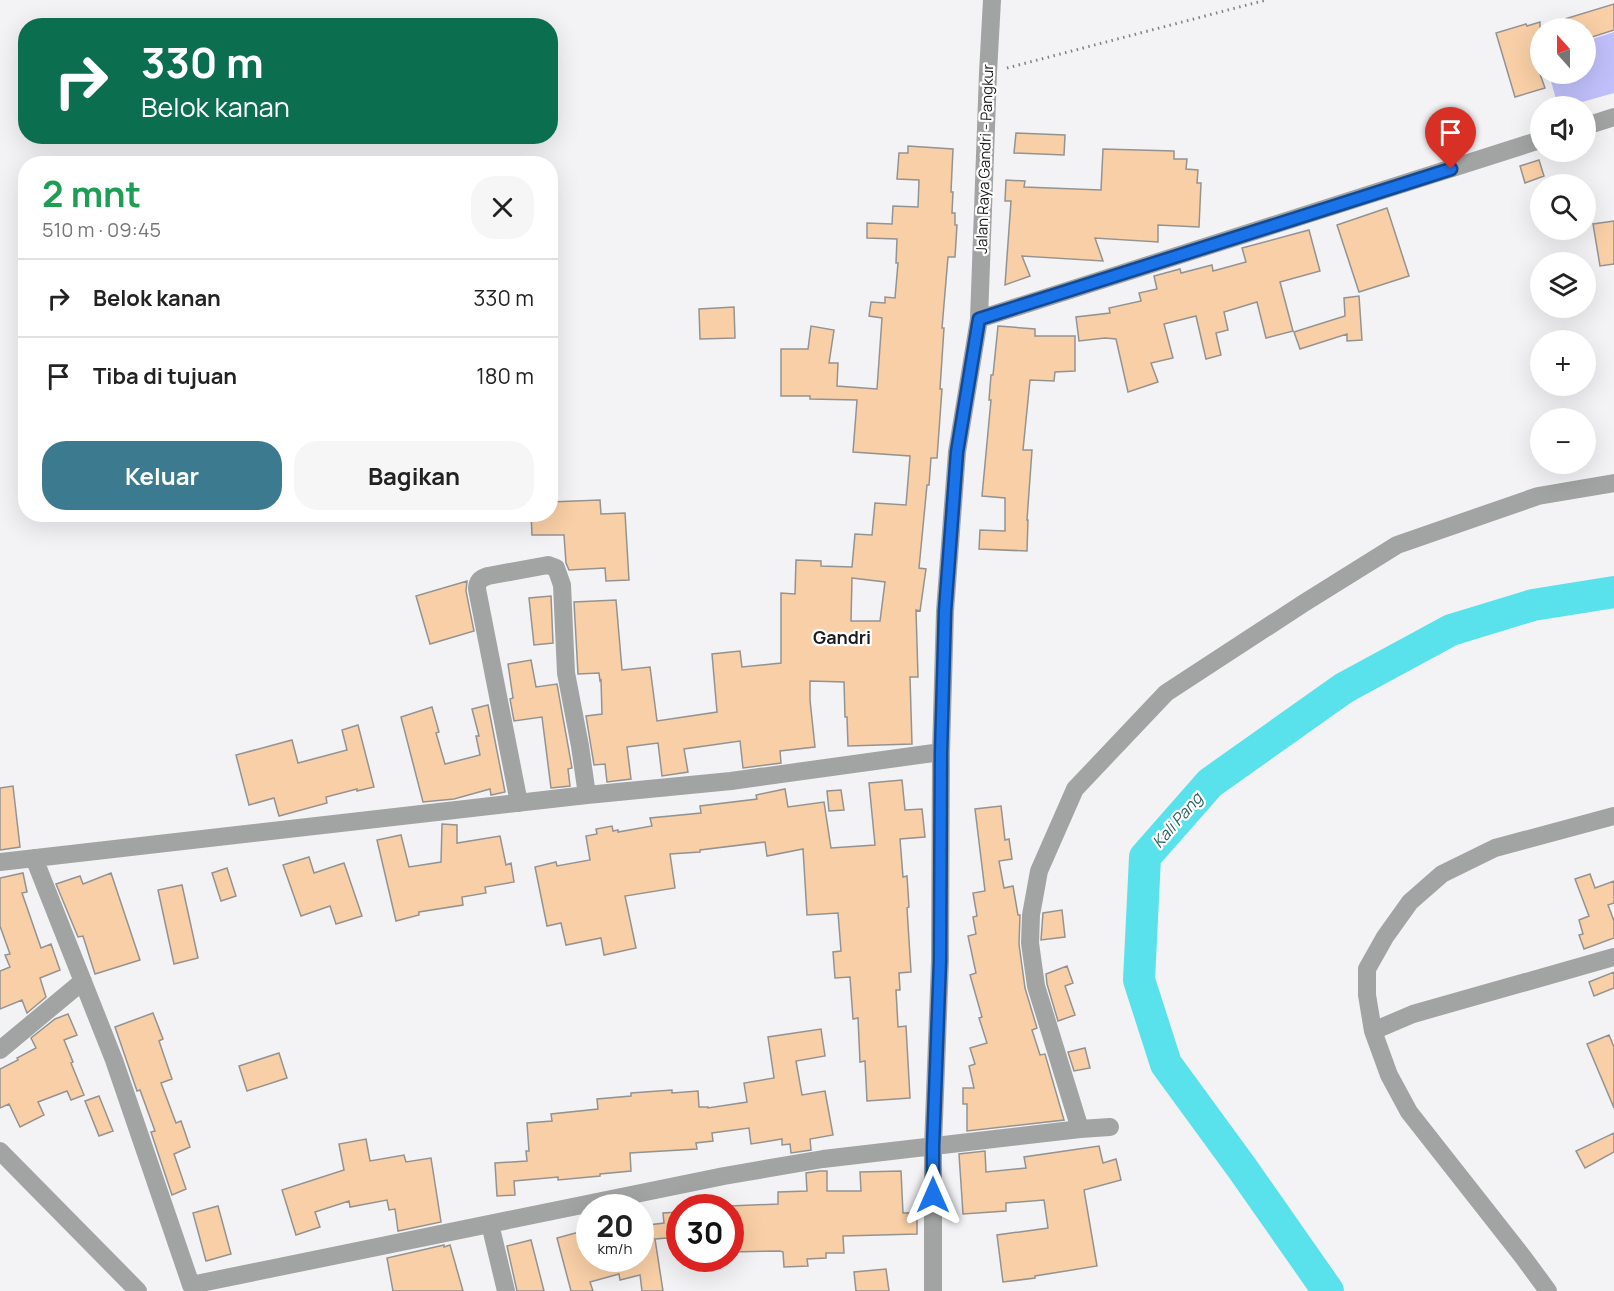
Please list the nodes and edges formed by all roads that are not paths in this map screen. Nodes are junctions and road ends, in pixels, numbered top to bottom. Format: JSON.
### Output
{"nodes":[{"id":1,"x":992,"y":0,"type":"edge"},
{"id":2,"x":1614,"y":117,"type":"edge"},
{"id":3,"x":1596,"y":123,"type":"edge"},
{"id":4,"x":1530,"y":143,"type":"edge"},
{"id":5,"x":979,"y":319,"type":"junction"},
{"id":6,"x":1614,"y":483,"type":"edge"},
{"id":7,"x":941,"y":752,"type":"junction"},
{"id":8,"x":587,"y":795,"type":"junction"},
{"id":9,"x":519,"y":803,"type":"junction"},
{"id":10,"x":1614,"y":816,"type":"edge"},
{"id":11,"x":34,"y":858,"type":"junction"},
{"id":12,"x":0,"y":862,"type":"edge"},
{"id":13,"x":1614,"y":957,"type":"edge"},
{"id":14,"x":83,"y":981,"type":"junction"},
{"id":15,"x":1373,"y":1030,"type":"junction"},
{"id":16,"x":0,"y":1050,"type":"edge"},
{"id":17,"x":1110,"y":1127,"type":"dead end"},
{"id":18,"x":1080,"y":1129,"type":"junction"},
{"id":19,"x":933,"y":1147,"type":"junction"},
{"id":20,"x":0,"y":1151,"type":"edge"},
{"id":21,"x":490,"y":1224,"type":"junction"},
{"id":22,"x":138,"y":1291,"type":"edge"},
{"id":23,"x":506,"y":1291,"type":"edge"},
{"id":24,"x":933,"y":1291,"type":"edge"},
{"id":25,"x":1548,"y":1291,"type":"edge"}],
"edges":[{"from":1,"to":5,"type":"street","name":"Jalan Raya Gandri - Pangkur"},
{"from":2,"to":3,"type":"street"},
{"from":4,"to":5,"type":"street"},
{"from":5,"to":7,"type":"street","name":"Jalan Raya Gandri - Pangkur"},
{"from":6,"to":18,"type":"street"},
{"from":7,"to":8,"type":"street"},
{"from":7,"to":19,"type":"street","name":"Jalan Raya Gandri - Pangkur"},
{"from":8,"to":9,"type":"street"},
{"from":8,"to":9,"type":"street"},
{"from":9,"to":11,"type":"street"},
{"from":10,"to":15,"type":"street"},
{"from":11,"to":12,"type":"street"},
{"from":11,"to":14,"type":"street"},
{"from":13,"to":15,"type":"street"},
{"from":14,"to":16,"type":"street"},
{"from":14,"to":21,"type":"street"},
{"from":15,"to":25,"type":"street"},
{"from":17,"to":18,"type":"street"},
{"from":18,"to":19,"type":"street"},
{"from":19,"to":21,"type":"street"},
{"from":19,"to":24,"type":"street","name":"Jalan Raya Gandri - Pangkur"},
{"from":20,"to":22,"type":"street"},
{"from":21,"to":23,"type":"street"}]}
